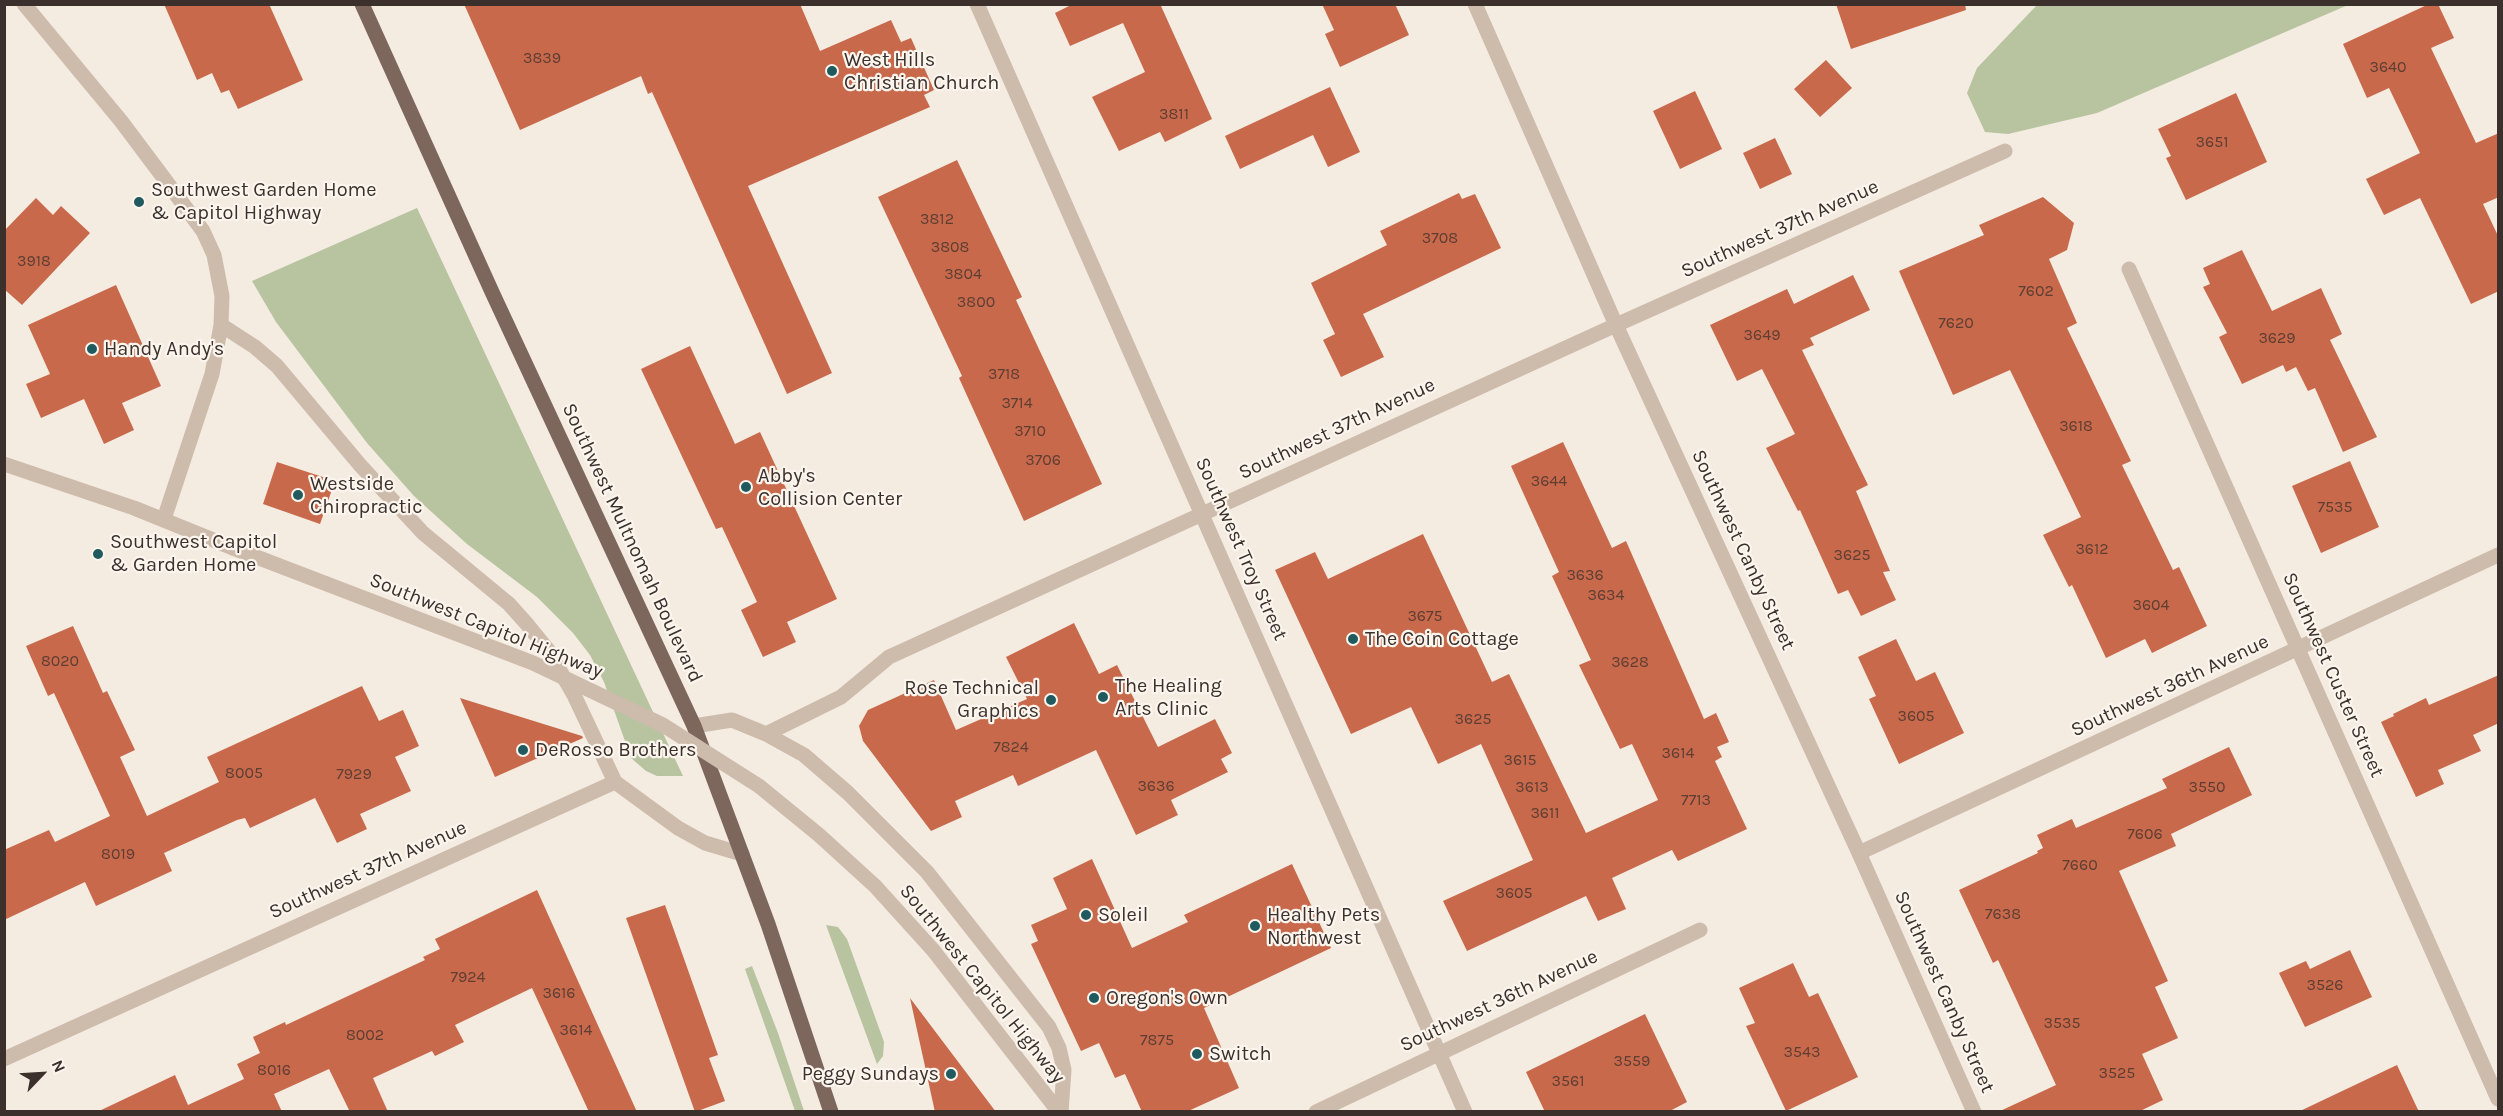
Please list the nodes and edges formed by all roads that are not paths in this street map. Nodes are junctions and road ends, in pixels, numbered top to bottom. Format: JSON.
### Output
{"nodes":[{"id":1,"x":24,"y":4,"type":"edge"},
{"id":2,"x":362,"y":4,"type":"edge"},
{"id":3,"x":977,"y":4,"type":"edge"},
{"id":4,"x":1475,"y":4,"type":"edge"},
{"id":5,"x":2005,"y":151,"type":"dead end"},
{"id":6,"x":2129,"y":269,"type":"dead end"},
{"id":7,"x":221,"y":325,"type":"junction"},
{"id":8,"x":1616,"y":325,"type":"junction"},
{"id":9,"x":4,"y":464,"type":"edge"},
{"id":10,"x":1202,"y":514,"type":"junction"},
{"id":11,"x":164,"y":519,"type":"junction"},
{"id":12,"x":2499,"y":555,"type":"edge"},
{"id":13,"x":2298,"y":650,"type":"junction"},
{"id":14,"x":694,"y":726,"type":"junction"},
{"id":15,"x":766,"y":734,"type":"junction"},
{"id":16,"x":615,"y":782,"type":"junction"},
{"id":17,"x":1859,"y":853,"type":"junction"},
{"id":18,"x":742,"y":854,"type":"junction"},
{"id":19,"x":1700,"y":930,"type":"dead end"},
{"id":20,"x":1440,"y":1051,"type":"junction"},
{"id":21,"x":4,"y":1059,"type":"edge"},
{"id":22,"x":2499,"y":1099,"type":"edge"},
{"id":23,"x":831,"y":1112,"type":"edge"},
{"id":24,"x":1060,"y":1112,"type":"edge"},
{"id":25,"x":1316,"y":1112,"type":"edge"},
{"id":26,"x":1465,"y":1112,"type":"edge"},
{"id":27,"x":1974,"y":1112,"type":"edge"}],
"edges":[{"from":1,"to":7,"type":"street"},
{"from":2,"to":14,"type":"main road","name":"Southwest Multnomah Boulevard"},
{"from":3,"to":10,"type":"street","name":"Southwest Troy Street"},
{"from":4,"to":8,"type":"street","name":"Southwest Canby Street"},
{"from":5,"to":8,"type":"street","name":"Southwest 37th Avenue"},
{"from":6,"to":13,"type":"street","name":"Southwest Custer Street"},
{"from":7,"to":11,"type":"street"},
{"from":7,"to":16,"type":"street"},
{"from":8,"to":10,"type":"street","name":"Southwest 37th Avenue"},
{"from":8,"to":17,"type":"street","name":"Southwest Canby Street"},
{"from":9,"to":11,"type":"street","name":"Southwest Capitol Highway"},
{"from":10,"to":15,"type":"street","name":"Southwest 37th Avenue"},
{"from":10,"to":20,"type":"street","name":"Southwest Troy Street"},
{"from":11,"to":24,"type":"street","name":"Southwest Capitol Highway","bridge":true},
{"from":12,"to":13,"type":"street","name":"Southwest 36th Avenue"},
{"from":13,"to":17,"type":"street","name":"Southwest 36th Avenue"},
{"from":13,"to":22,"type":"street","name":"Southwest Custer Street"},
{"from":14,"to":15,"type":"street"},
{"from":14,"to":18,"type":"main road","name":"Southwest Multnomah Boulevard"},
{"from":15,"to":24,"type":"street"},
{"from":16,"to":18,"type":"street"},
{"from":16,"to":21,"type":"street","name":"Southwest 37th Avenue"},
{"from":17,"to":27,"type":"street","name":"Southwest Canby Street"},
{"from":18,"to":23,"type":"main road","name":"Southwest Multnomah Boulevard"},
{"from":19,"to":20,"type":"street","name":"Southwest 36th Avenue"},
{"from":20,"to":25,"type":"street","name":"Southwest 36th Avenue"},
{"from":20,"to":26,"type":"street","name":"Southwest Troy Street"}]}
